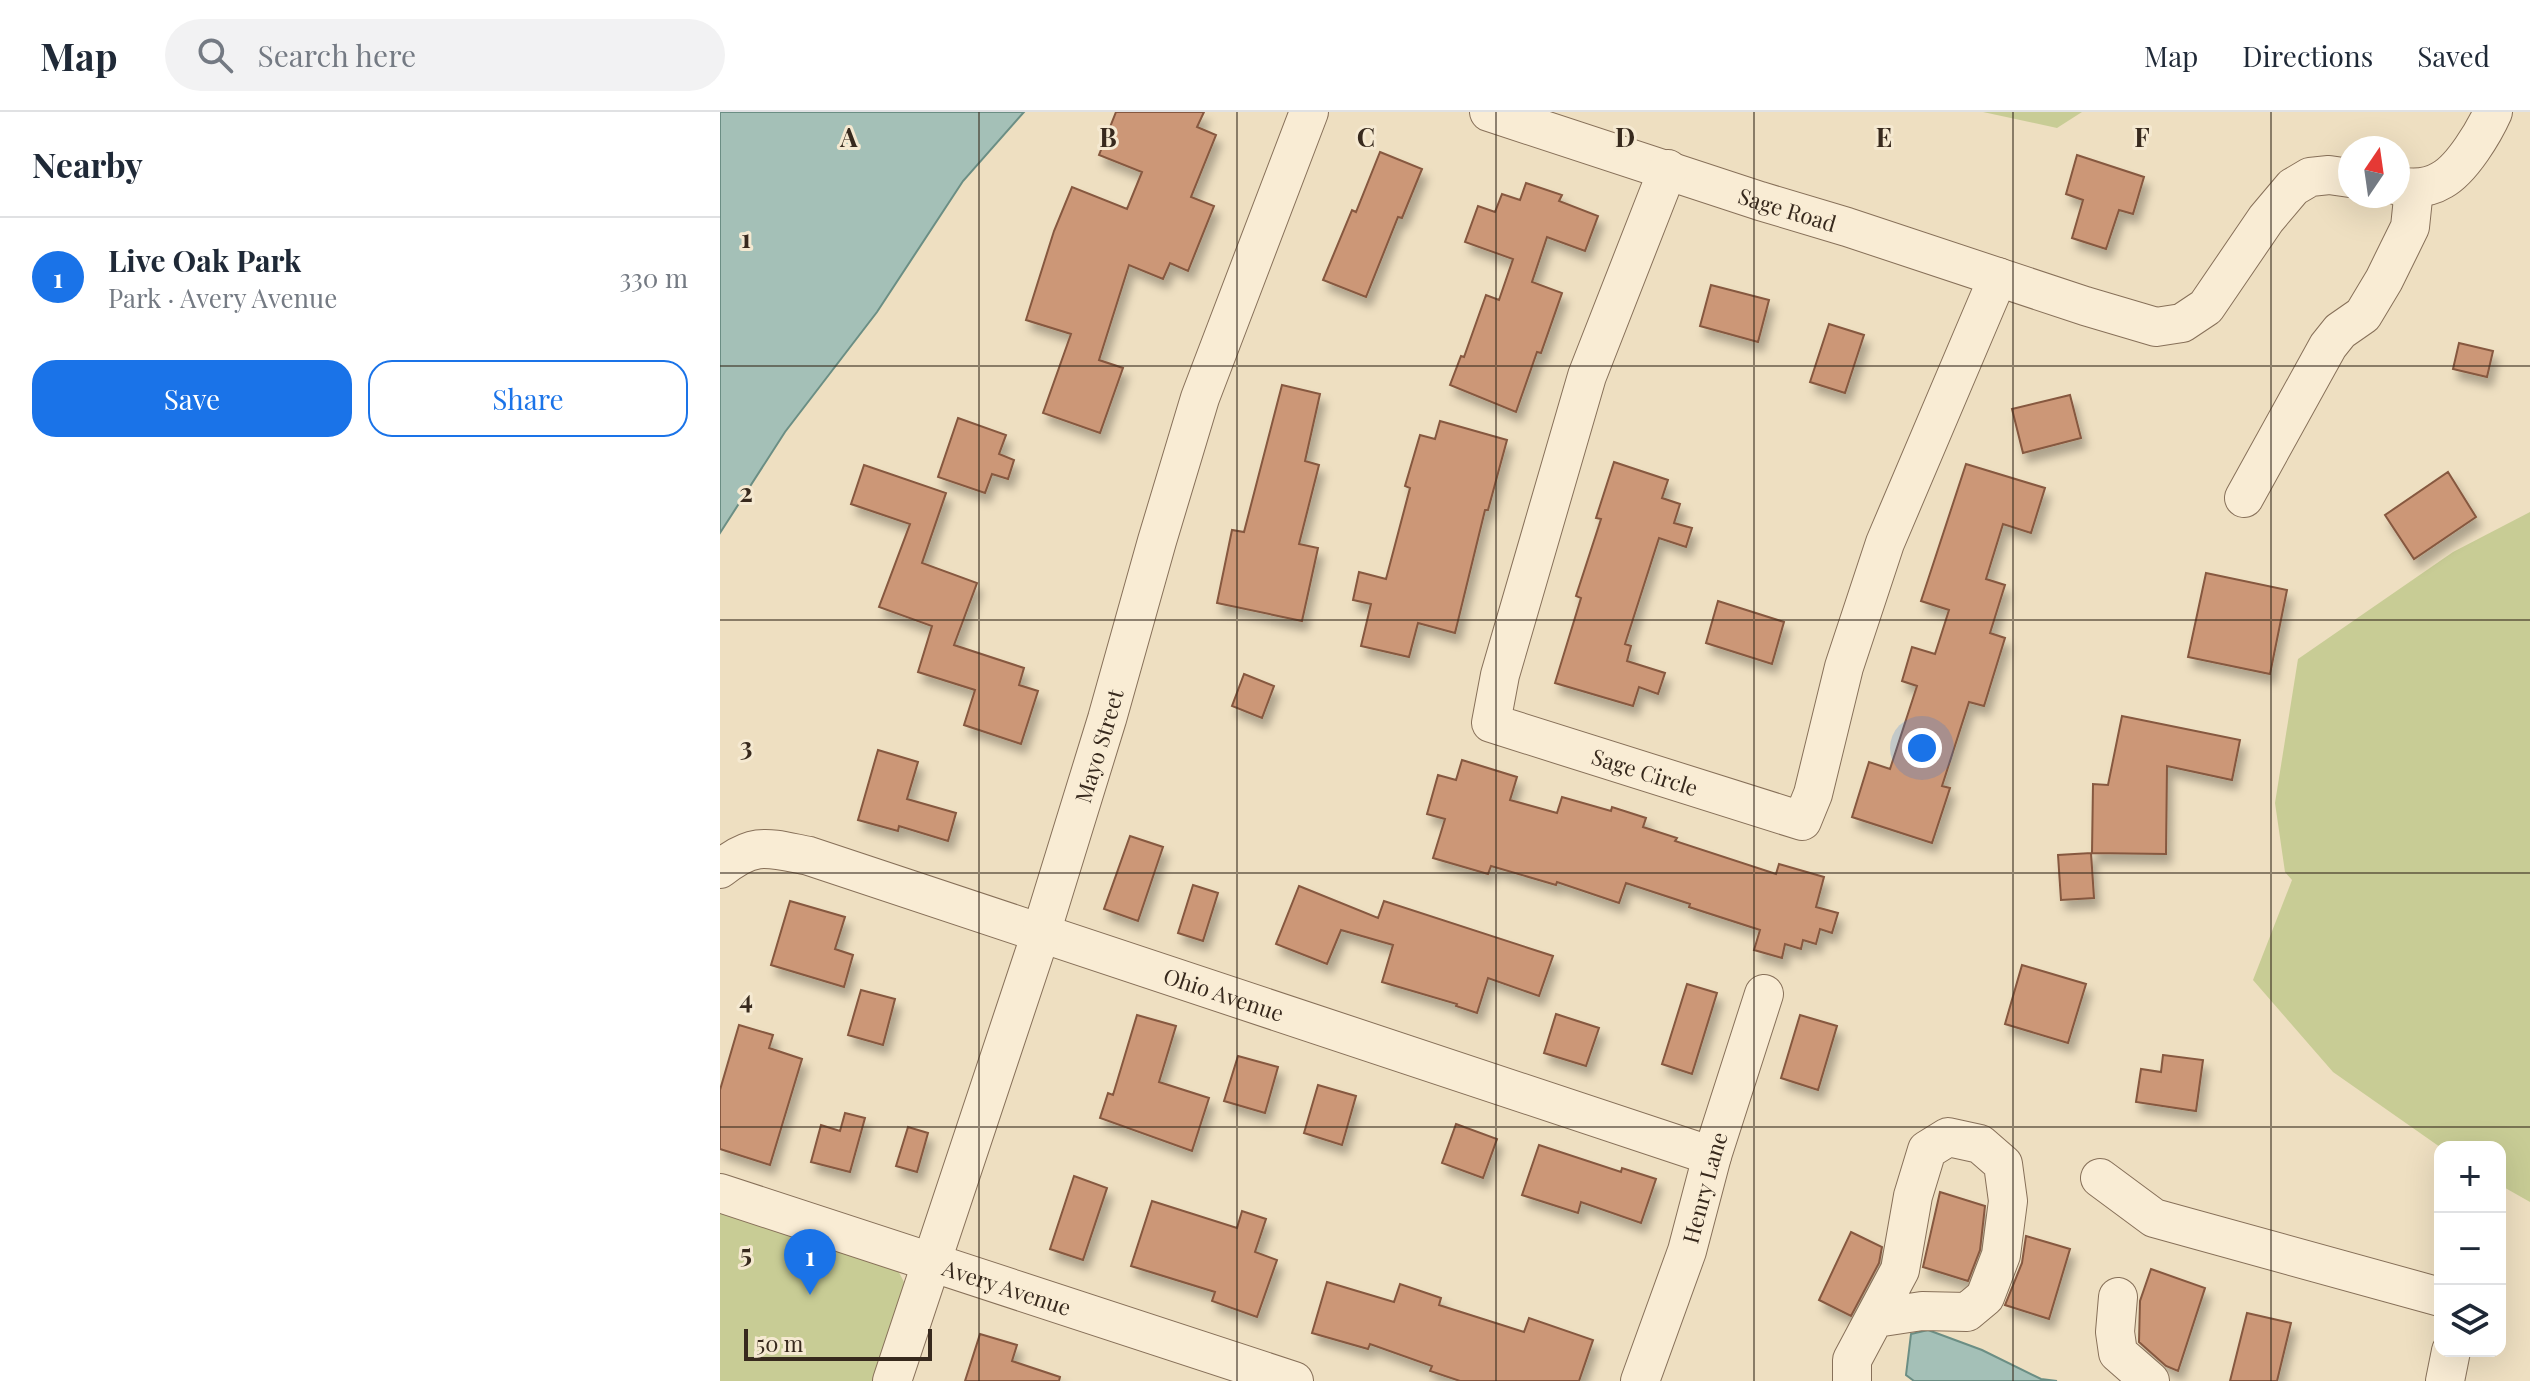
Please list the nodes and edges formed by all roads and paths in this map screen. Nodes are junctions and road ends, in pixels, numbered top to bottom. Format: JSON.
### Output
{"nodes":[{"id":1,"x":1309,"y":112,"type":"edge"},
{"id":2,"x":1489,"y":112,"type":"edge"},
{"id":3,"x":2493,"y":112,"type":"edge"},
{"id":4,"x":1668,"y":169,"type":"junction"},
{"id":5,"x":2338,"y":176,"type":"edge"},
{"id":6,"x":2410,"y":187,"type":"edge"},
{"id":7,"x":2408,"y":208,"type":"edge"},
{"id":8,"x":1998,"y":277,"type":"junction"},
{"id":9,"x":2244,"y":498,"type":"dead end"},
{"id":10,"x":728,"y":863,"type":"edge"},
{"id":11,"x":1041,"y":933,"type":"junction"},
{"id":12,"x":1764,"y":994,"type":"dead end"},
{"id":13,"x":1712,"y":1156,"type":"junction"},
{"id":14,"x":2100,"y":1178,"type":"dead end"},
{"id":15,"x":720,"y":1193,"type":"edge"},
{"id":16,"x":932,"y":1261,"type":"junction"},
{"id":17,"x":2434,"y":1295,"type":"edge"},
{"id":18,"x":2118,"y":1297,"type":"dead end"},
{"id":19,"x":1876,"y":1318,"type":"junction"},
{"id":20,"x":2450,"y":1357,"type":"edge"},
{"id":21,"x":1852,"y":1370,"type":"edge"},
{"id":22,"x":892,"y":1381,"type":"edge"},
{"id":23,"x":1294,"y":1381,"type":"edge"},
{"id":24,"x":1640,"y":1381,"type":"edge"},
{"id":25,"x":2150,"y":1381,"type":"edge"},
{"id":26,"x":2445,"y":1381,"type":"edge"}],
"edges":[{"from":1,"to":11,"type":"street","name":"Mayo Street"},
{"from":2,"to":4,"type":"street","name":"Sage Road"},
{"from":3,"to":6,"type":"street"},
{"from":4,"to":8,"type":"street","name":"Sage Road"},
{"from":4,"to":8,"type":"street","name":"Sage Circle"},
{"from":5,"to":8,"type":"street","name":"Sage Road"},
{"from":7,"to":9,"type":"street"},
{"from":10,"to":11,"type":"street","name":"Ohio Avenue"},
{"from":11,"to":13,"type":"street","name":"Ohio Avenue"},
{"from":11,"to":16,"type":"street","name":"Mayo Street"},
{"from":12,"to":13,"type":"street","name":"Henry Lane"},
{"from":13,"to":24,"type":"street","name":"Henry Lane"},
{"from":14,"to":17,"type":"street"},
{"from":15,"to":16,"type":"street","name":"Avery Avenue"},
{"from":16,"to":22,"type":"street","name":"Mayo Street"},
{"from":16,"to":23,"type":"street","name":"Avery Avenue"},
{"from":18,"to":25,"type":"street"},
{"from":19,"to":19,"type":"street"},
{"from":19,"to":21,"type":"street"},
{"from":20,"to":26,"type":"street"}]}
